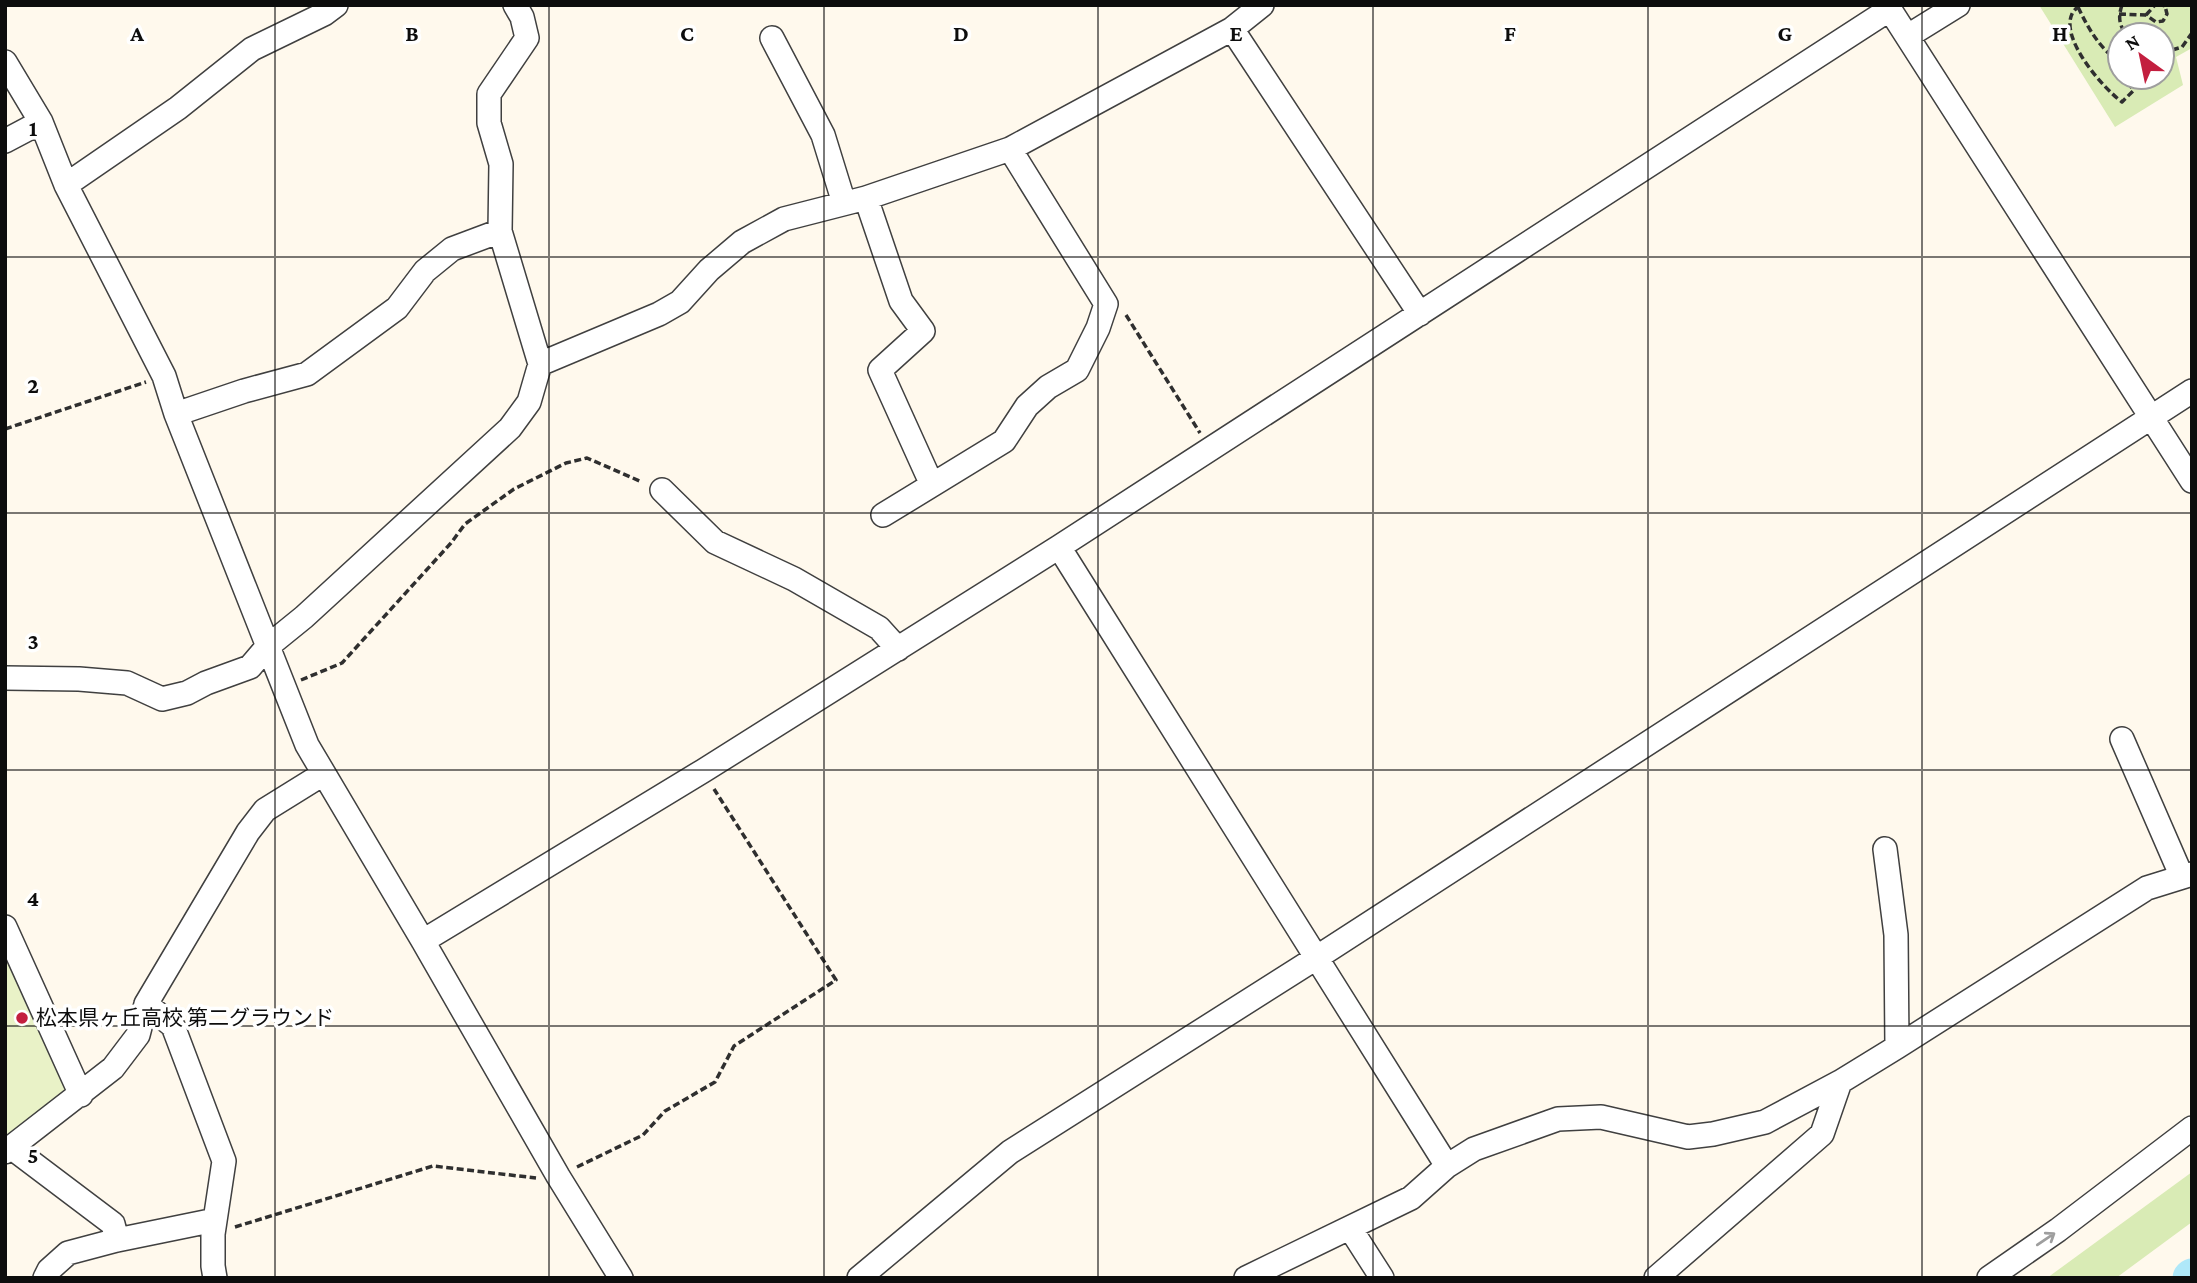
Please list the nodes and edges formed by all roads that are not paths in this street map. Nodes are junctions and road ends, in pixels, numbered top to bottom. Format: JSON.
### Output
{"nodes":[{"id":1,"x":335,"y":5,"type":"edge"},
{"id":2,"x":515,"y":5,"type":"edge"},
{"id":3,"x":1262,"y":5,"type":"edge"},
{"id":4,"x":1958,"y":5,"type":"edge"},
{"id":5,"x":1888,"y":7,"type":"edge"},
{"id":6,"x":1232,"y":29,"type":"junction"},
{"id":7,"x":1908,"y":36,"type":"junction"},
{"id":8,"x":772,"y":38,"type":"dead end"},
{"id":9,"x":5,"y":62,"type":"edge"},
{"id":10,"x":41,"y":122,"type":"junction"},
{"id":11,"x":5,"y":141,"type":"edge"},
{"id":12,"x":1010,"y":149,"type":"junction"},
{"id":13,"x":66,"y":185,"type":"junction"},
{"id":14,"x":855,"y":200,"type":"junction"},
{"id":15,"x":500,"y":231,"type":"junction"},
{"id":16,"x":1420,"y":314,"type":"junction"},
{"id":17,"x":540,"y":364,"type":"junction"},
{"id":18,"x":2192,"y":391,"type":"edge"},
{"id":19,"x":176,"y":414,"type":"junction"},
{"id":20,"x":2151,"y":417,"type":"junction"},
{"id":21,"x":2192,"y":481,"type":"edge"},
{"id":22,"x":932,"y":485,"type":"junction"},
{"id":23,"x":662,"y":490,"type":"road end"},
{"id":24,"x":883,"y":515,"type":"dead end"},
{"id":25,"x":1059,"y":547,"type":"junction"},
{"id":26,"x":267,"y":647,"type":"junction"},
{"id":27,"x":898,"y":649,"type":"junction"},
{"id":28,"x":5,"y":678,"type":"edge"},
{"id":29,"x":2122,"y":739,"type":"dead end"},
{"id":30,"x":323,"y":774,"type":"junction"},
{"id":31,"x":1885,"y":849,"type":"dead end"},
{"id":32,"x":2187,"y":876,"type":"edge"},
{"id":33,"x":5,"y":927,"type":"edge"},
{"id":34,"x":423,"y":941,"type":"junction"},
{"id":35,"x":1316,"y":958,"type":"junction"},
{"id":36,"x":146,"y":1004,"type":"junction"},
{"id":37,"x":1897,"y":1047,"type":"junction"},
{"id":38,"x":1840,"y":1082,"type":"junction"},
{"id":39,"x":81,"y":1095,"type":"junction"},
{"id":40,"x":2192,"y":1128,"type":"edge"},
{"id":41,"x":8,"y":1150,"type":"edge"},
{"id":42,"x":1447,"y":1166,"type":"junction"},
{"id":43,"x":214,"y":1227,"type":"junction"},
{"id":44,"x":1350,"y":1228,"type":"junction"},
{"id":45,"x":117,"y":1240,"type":"junction"},
{"id":46,"x":45,"y":1278,"type":"edge"},
{"id":47,"x":215,"y":1278,"type":"edge"},
{"id":48,"x":621,"y":1278,"type":"edge"},
{"id":49,"x":859,"y":1278,"type":"edge"},
{"id":50,"x":1246,"y":1278,"type":"edge"},
{"id":51,"x":1382,"y":1278,"type":"edge"},
{"id":52,"x":1656,"y":1278,"type":"edge"},
{"id":53,"x":1989,"y":1278,"type":"edge"}],
"edges":[{"from":1,"to":13,"type":"street"},
{"from":2,"to":15,"type":"street"},
{"from":3,"to":6,"type":"street"},
{"from":4,"to":7,"type":"street"},
{"from":5,"to":7,"type":"street"},
{"from":5,"to":16,"type":"street"},
{"from":6,"to":12,"type":"street"},
{"from":6,"to":16,"type":"street"},
{"from":7,"to":20,"type":"street"},
{"from":8,"to":14,"type":"street"},
{"from":9,"to":10,"type":"street"},
{"from":10,"to":11,"type":"street"},
{"from":10,"to":13,"type":"street"},
{"from":12,"to":14,"type":"street"},
{"from":12,"to":22,"type":"street"},
{"from":13,"to":19,"type":"street"},
{"from":14,"to":17,"type":"street"},
{"from":14,"to":22,"type":"street"},
{"from":15,"to":17,"type":"street"},
{"from":15,"to":19,"type":"street"},
{"from":16,"to":25,"type":"street"},
{"from":17,"to":26,"type":"street"},
{"from":18,"to":20,"type":"street"},
{"from":19,"to":26,"type":"street"},
{"from":20,"to":21,"type":"street"},
{"from":20,"to":35,"type":"street"},
{"from":22,"to":24,"type":"street"},
{"from":23,"to":27,"type":"street"},
{"from":25,"to":27,"type":"street"},
{"from":25,"to":35,"type":"street"},
{"from":26,"to":28,"type":"street"},
{"from":26,"to":30,"type":"street"},
{"from":27,"to":34,"type":"street"},
{"from":29,"to":32,"type":"street"},
{"from":30,"to":34,"type":"street"},
{"from":30,"to":36,"type":"street"},
{"from":31,"to":37,"type":"street"},
{"from":32,"to":37,"type":"street"},
{"from":33,"to":39,"type":"street"},
{"from":34,"to":48,"type":"street"},
{"from":35,"to":42,"type":"street"},
{"from":35,"to":49,"type":"street"},
{"from":36,"to":39,"type":"street"},
{"from":36,"to":43,"type":"street"},
{"from":37,"to":38,"type":"street"},
{"from":38,"to":42,"type":"street"},
{"from":38,"to":52,"type":"street"},
{"from":39,"to":41,"type":"street"},
{"from":53,"to":40,"type":"street","one_way":true},
{"from":41,"to":45,"type":"street"},
{"from":42,"to":44,"type":"street"},
{"from":43,"to":45,"type":"street"},
{"from":43,"to":47,"type":"street"},
{"from":44,"to":50,"type":"street"},
{"from":44,"to":51,"type":"street"},
{"from":45,"to":46,"type":"street"}]}
